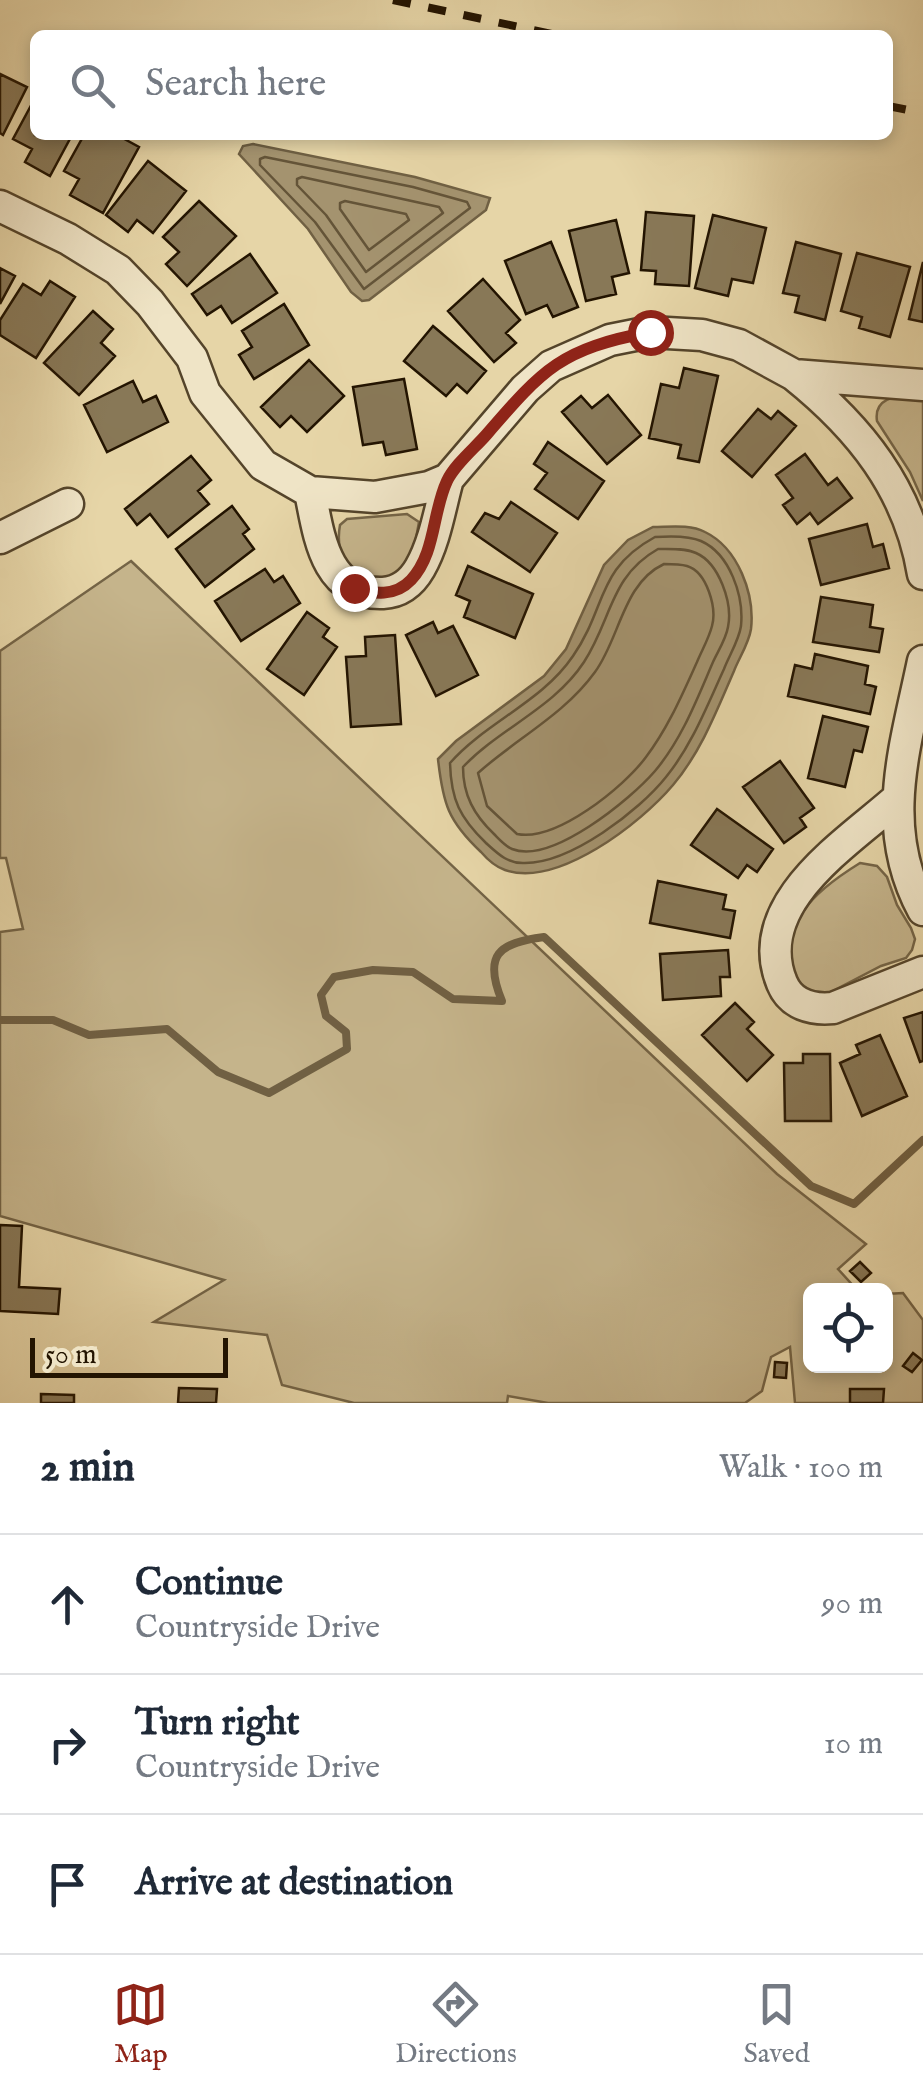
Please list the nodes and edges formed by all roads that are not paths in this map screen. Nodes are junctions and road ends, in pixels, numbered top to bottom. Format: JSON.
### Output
{"nodes":[{"id":1,"x":0,"y":206,"type":"edge"},
{"id":2,"x":794,"y":375,"type":"junction"},
{"id":3,"x":923,"y":385,"type":"edge"},
{"id":4,"x":448,"y":479,"type":"junction"},
{"id":5,"x":310,"y":492,"type":"junction"},
{"id":6,"x":68,"y":504,"type":"dead end"},
{"id":7,"x":0,"y":538,"type":"edge"},
{"id":8,"x":923,"y":574,"type":"edge"},
{"id":9,"x":923,"y":661,"type":"edge"},
{"id":10,"x":898,"y":798,"type":"junction"},
{"id":11,"x":923,"y":910,"type":"edge"},
{"id":12,"x":923,"y":972,"type":"edge"}],
"edges":[{"from":1,"to":5,"type":"street"},
{"from":2,"to":3,"type":"street"},
{"from":2,"to":4,"type":"street"},
{"from":2,"to":8,"type":"street"},
{"from":4,"to":5,"type":"street"},
{"from":4,"to":5,"type":"street"},
{"from":6,"to":7,"type":"street"},
{"from":9,"to":10,"type":"street"},
{"from":10,"to":11,"type":"street"},
{"from":10,"to":12,"type":"street"}]}
